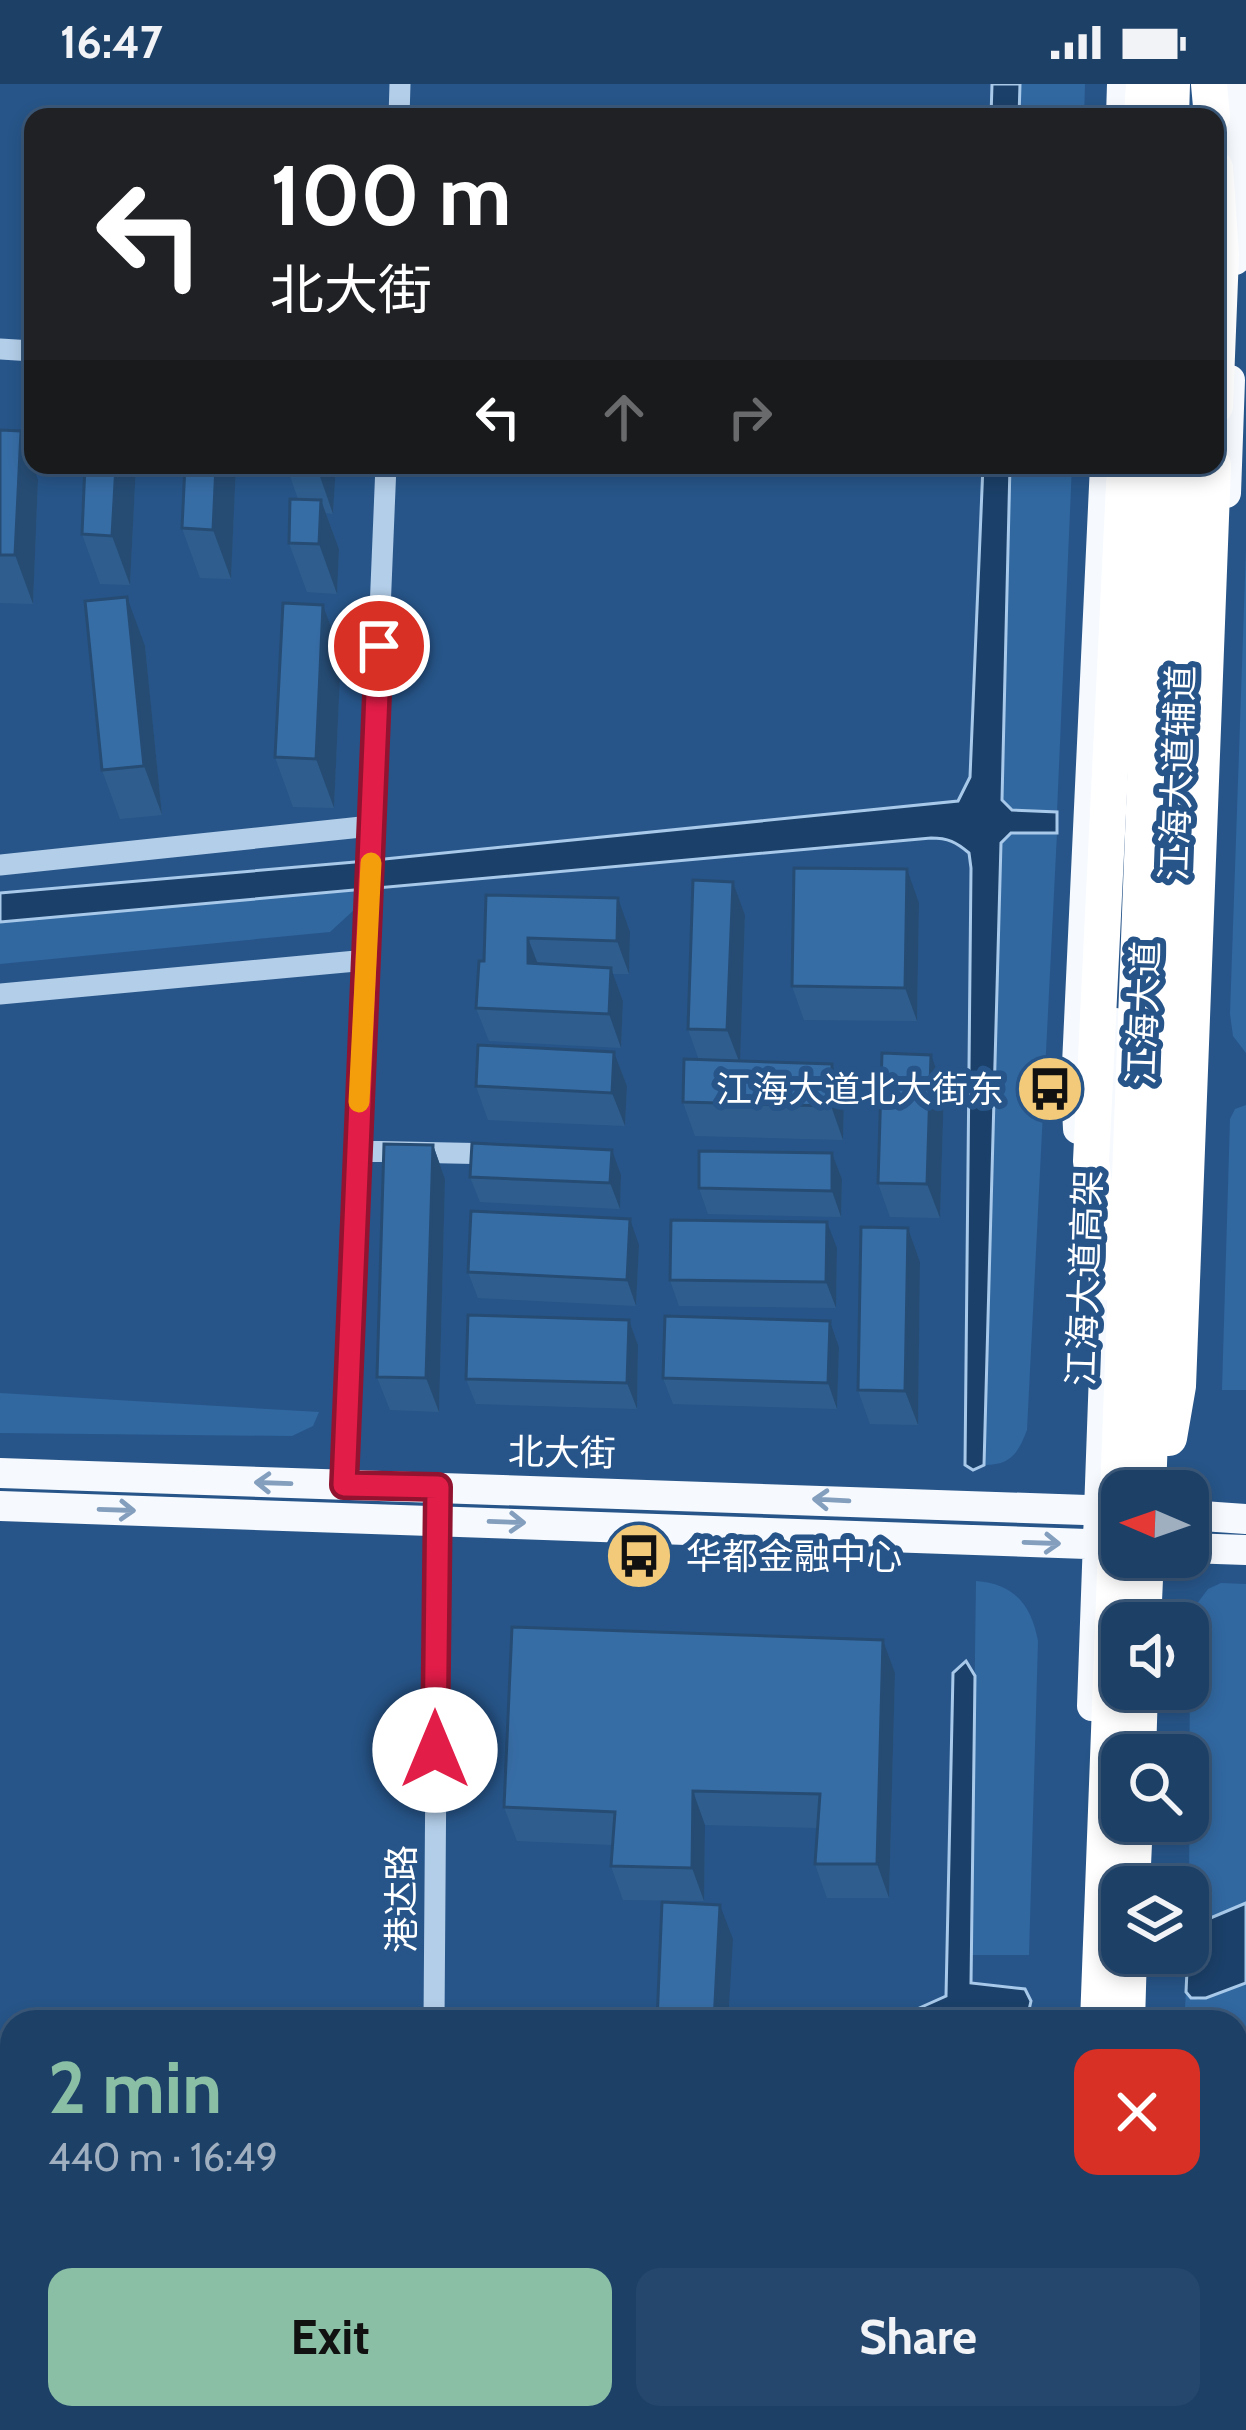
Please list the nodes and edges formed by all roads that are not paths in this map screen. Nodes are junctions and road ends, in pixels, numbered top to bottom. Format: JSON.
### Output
{"nodes":[{"id":1,"x":1242,"y":84,"type":"edge"},
{"id":2,"x":1224,"y":332,"type":"edge"},
{"id":3,"x":386,"y":474,"type":"edge"},
{"id":4,"x":1105,"y":474,"type":"edge"},
{"id":5,"x":1124,"y":474,"type":"edge"},
{"id":6,"x":1138,"y":474,"type":"edge"},
{"id":7,"x":1157,"y":474,"type":"edge"},
{"id":8,"x":1186,"y":474,"type":"edge"},
{"id":9,"x":1202,"y":474,"type":"edge"},
{"id":10,"x":1213,"y":474,"type":"edge"},
{"id":11,"x":1218,"y":474,"type":"edge"},
{"id":12,"x":371,"y":826,"type":"junction"},
{"id":13,"x":0,"y":865,"type":"edge"},
{"id":14,"x":367,"y":960,"type":"junction"},
{"id":15,"x":0,"y":994,"type":"edge"},
{"id":16,"x":356,"y":1151,"type":"junction"},
{"id":17,"x":498,"y":1154,"type":"edge"},
{"id":18,"x":1085,"y":1161,"type":"junction"},
{"id":19,"x":1108,"y":1282,"type":"junction"},
{"id":20,"x":1110,"y":1470,"type":"edge"},
{"id":21,"x":1159,"y":1470,"type":"edge"},
{"id":22,"x":1159,"y":1470,"type":"edge"},
{"id":23,"x":1161,"y":1470,"type":"edge"},
{"id":24,"x":1163,"y":1470,"type":"edge"},
{"id":25,"x":0,"y":1473,"type":"edge"},
{"id":26,"x":344,"y":1485,"type":"junction"},
{"id":27,"x":438,"y":1487,"type":"junction"},
{"id":28,"x":0,"y":1506,"type":"edge"},
{"id":29,"x":1101,"y":1510,"type":"edge"},
{"id":30,"x":1209,"y":1517,"type":"edge"},
{"id":31,"x":1246,"y":1519,"type":"edge"},
{"id":32,"x":437,"y":1520,"type":"junction"},
{"id":33,"x":1101,"y":1545,"type":"edge"},
{"id":34,"x":1209,"y":1549,"type":"edge"},
{"id":35,"x":1246,"y":1550,"type":"edge"},
{"id":36,"x":1108,"y":1578,"type":"edge"},
{"id":37,"x":1129,"y":1974,"type":"edge"},
{"id":38,"x":1145,"y":1974,"type":"edge"},
{"id":39,"x":434,"y":2010,"type":"edge"},
{"id":40,"x":1084,"y":2010,"type":"edge"},
{"id":41,"x":1098,"y":2010,"type":"edge"},
{"id":42,"x":1127,"y":2010,"type":"edge"},
{"id":43,"x":1144,"y":2010,"type":"edge"}],
"edges":[{"from":1,"to":2,"type":"main road","name":"江海大道辅道"},
{"from":3,"to":12,"type":"street"},
{"from":4,"to":18,"type":"main road"},
{"from":5,"to":18,"type":"highway"},
{"from":6,"to":19,"type":"main road","name":"江海大道"},
{"from":7,"to":41,"type":"highway","name":"江海大道高架","bridge":true},
{"from":8,"to":21,"type":"highway","name":"江海大道高架"},
{"from":9,"to":22,"type":"main road","name":"江海大道"},
{"from":10,"to":23,"type":"highway"},
{"from":11,"to":24,"type":"main road","name":"江海大道辅道"},
{"from":12,"to":13,"type":"street"},
{"from":12,"to":14,"type":"street"},
{"from":14,"to":15,"type":"street"},
{"from":14,"to":16,"type":"street"},
{"from":16,"to":17,"type":"street"},
{"from":16,"to":26,"type":"street"},
{"from":18,"to":19,"type":"highway"},
{"from":19,"to":20,"type":"main road","name":"江海大道"},
{"from":26,"to":25,"type":"main road","name":"北大街","one_way":true},
{"from":26,"to":27,"type":"main road","name":"北大街"},
{"from":29,"to":27,"type":"main road","name":"北大街","one_way":true},
{"from":27,"to":32,"type":"street","name":"港达路"},
{"from":28,"to":32,"type":"main road","name":"北大街","one_way":true},
{"from":30,"to":31,"type":"main road"},
{"from":32,"to":33,"type":"main road","name":"北大街","one_way":true},
{"from":32,"to":39,"type":"street","name":"港达路"},
{"from":34,"to":35,"type":"main road"},
{"from":36,"to":40,"type":"main road","name":"江海大道"},
{"from":37,"to":42,"type":"highway"},
{"from":38,"to":43,"type":"main road"}]}
